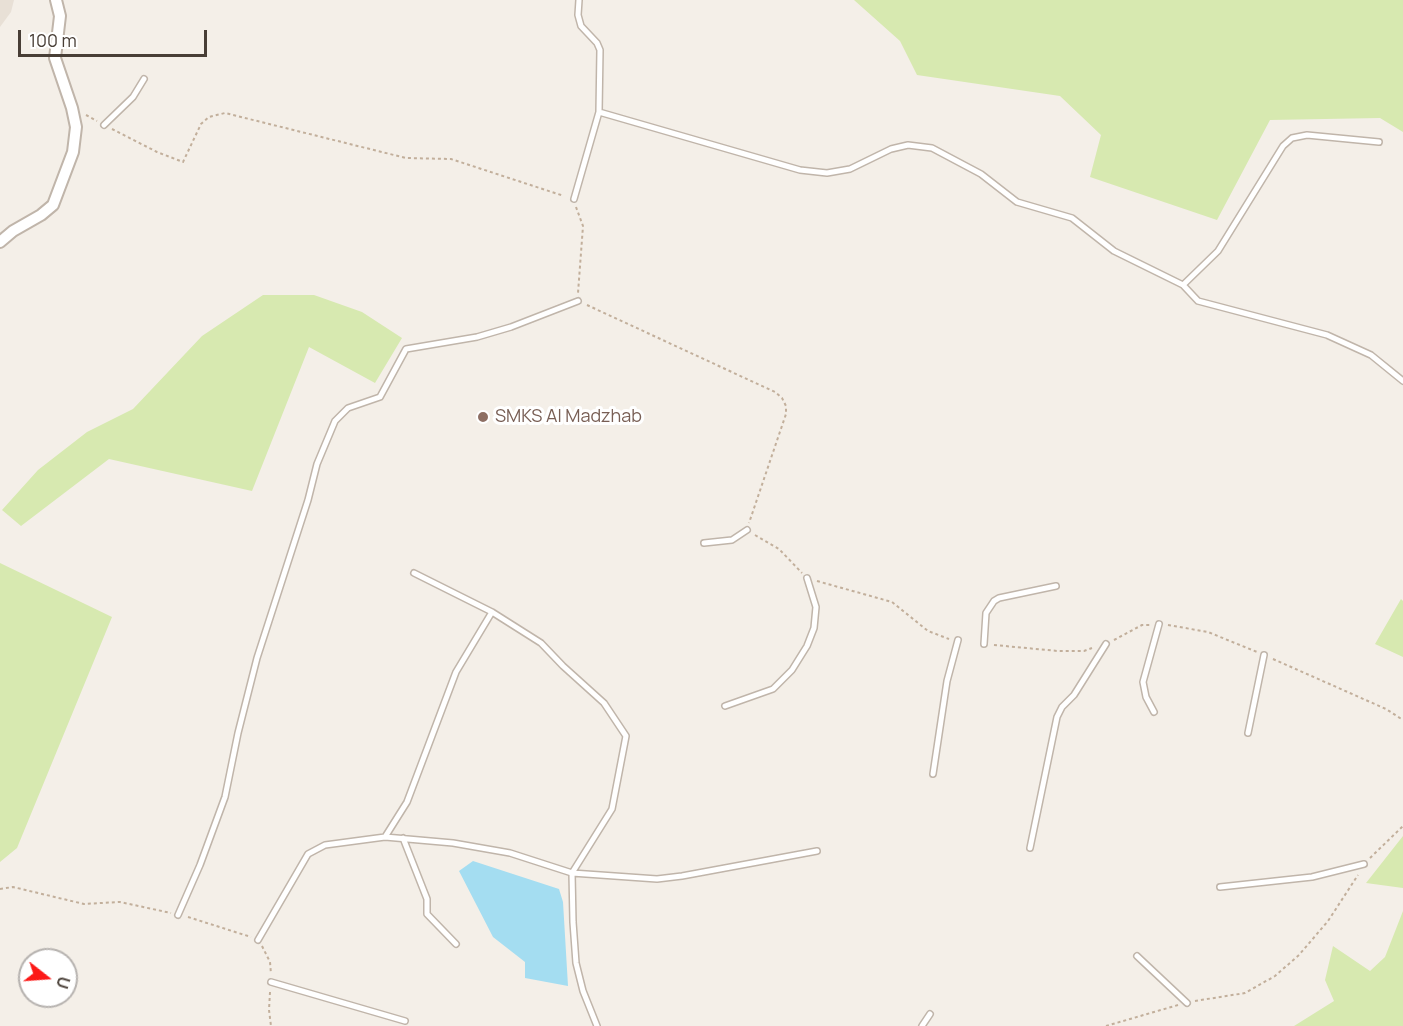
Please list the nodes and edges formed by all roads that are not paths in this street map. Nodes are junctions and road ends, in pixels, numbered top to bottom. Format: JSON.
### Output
{"nodes":[{"id":1,"x":56,"y":0,"type":"edge"},
{"id":2,"x":579,"y":0,"type":"edge"},
{"id":3,"x":144,"y":79,"type":"dead end"},
{"id":4,"x":599,"y":112,"type":"junction"},
{"id":5,"x":104,"y":125,"type":"road end"},
{"id":6,"x":1379,"y":142,"type":"dead end"},
{"id":7,"x":574,"y":199,"type":"road end"},
{"id":8,"x":0,"y":242,"type":"edge"},
{"id":9,"x":1183,"y":285,"type":"junction"},
{"id":10,"x":578,"y":301,"type":"road end"},
{"id":11,"x":1403,"y":381,"type":"edge"},
{"id":12,"x":747,"y":530,"type":"road end"},
{"id":13,"x":704,"y":543,"type":"dead end"},
{"id":14,"x":414,"y":573,"type":"dead end"},
{"id":15,"x":807,"y":578,"type":"road end"},
{"id":16,"x":1056,"y":586,"type":"dead end"},
{"id":17,"x":492,"y":612,"type":"junction"},
{"id":18,"x":1159,"y":624,"type":"road end"},
{"id":19,"x":957,"y":640,"type":"road end"},
{"id":20,"x":984,"y":644,"type":"road end"},
{"id":21,"x":1106,"y":644,"type":"road end"},
{"id":22,"x":1264,"y":655,"type":"road end"},
{"id":23,"x":725,"y":706,"type":"dead end"},
{"id":24,"x":1154,"y":712,"type":"dead end"},
{"id":25,"x":1248,"y":733,"type":"dead end"},
{"id":26,"x":933,"y":774,"type":"dead end"},
{"id":27,"x":385,"y":837,"type":"junction"},
{"id":28,"x":403,"y":838,"type":"junction"},
{"id":29,"x":1030,"y":848,"type":"dead end"},
{"id":30,"x":817,"y":851,"type":"dead end"},
{"id":31,"x":1364,"y":864,"type":"road end"},
{"id":32,"x":572,"y":873,"type":"junction"},
{"id":33,"x":1220,"y":887,"type":"dead end"},
{"id":34,"x":178,"y":915,"type":"road end"},
{"id":35,"x":258,"y":940,"type":"road end"},
{"id":36,"x":456,"y":944,"type":"dead end"},
{"id":37,"x":1137,"y":956,"type":"dead end"},
{"id":38,"x":271,"y":982,"type":"road end"},
{"id":39,"x":1187,"y":1003,"type":"road end"},
{"id":40,"x":930,"y":1014,"type":"dead end"},
{"id":41,"x":405,"y":1021,"type":"dead end"},
{"id":42,"x":597,"y":1026,"type":"edge"},
{"id":43,"x":922,"y":1026,"type":"edge"}],
"edges":[{"from":1,"to":8,"type":"street"},
{"from":2,"to":4,"type":"lane"},
{"from":3,"to":5,"type":"lane"},
{"from":4,"to":7,"type":"lane"},
{"from":4,"to":9,"type":"lane"},
{"from":6,"to":9,"type":"lane"},
{"from":9,"to":11,"type":"lane"},
{"from":10,"to":34,"type":"lane"},
{"from":12,"to":13,"type":"lane"},
{"from":14,"to":17,"type":"lane"},
{"from":15,"to":23,"type":"lane"},
{"from":16,"to":20,"type":"lane"},
{"from":17,"to":27,"type":"lane"},
{"from":17,"to":32,"type":"lane"},
{"from":18,"to":24,"type":"lane"},
{"from":19,"to":26,"type":"lane"},
{"from":21,"to":29,"type":"lane"},
{"from":22,"to":25,"type":"lane"},
{"from":27,"to":28,"type":"lane"},
{"from":27,"to":35,"type":"lane"},
{"from":28,"to":32,"type":"lane"},
{"from":28,"to":36,"type":"lane"},
{"from":30,"to":32,"type":"lane"},
{"from":31,"to":33,"type":"lane"},
{"from":32,"to":42,"type":"lane"},
{"from":37,"to":39,"type":"lane"},
{"from":38,"to":41,"type":"lane"},
{"from":40,"to":43,"type":"lane"}]}
